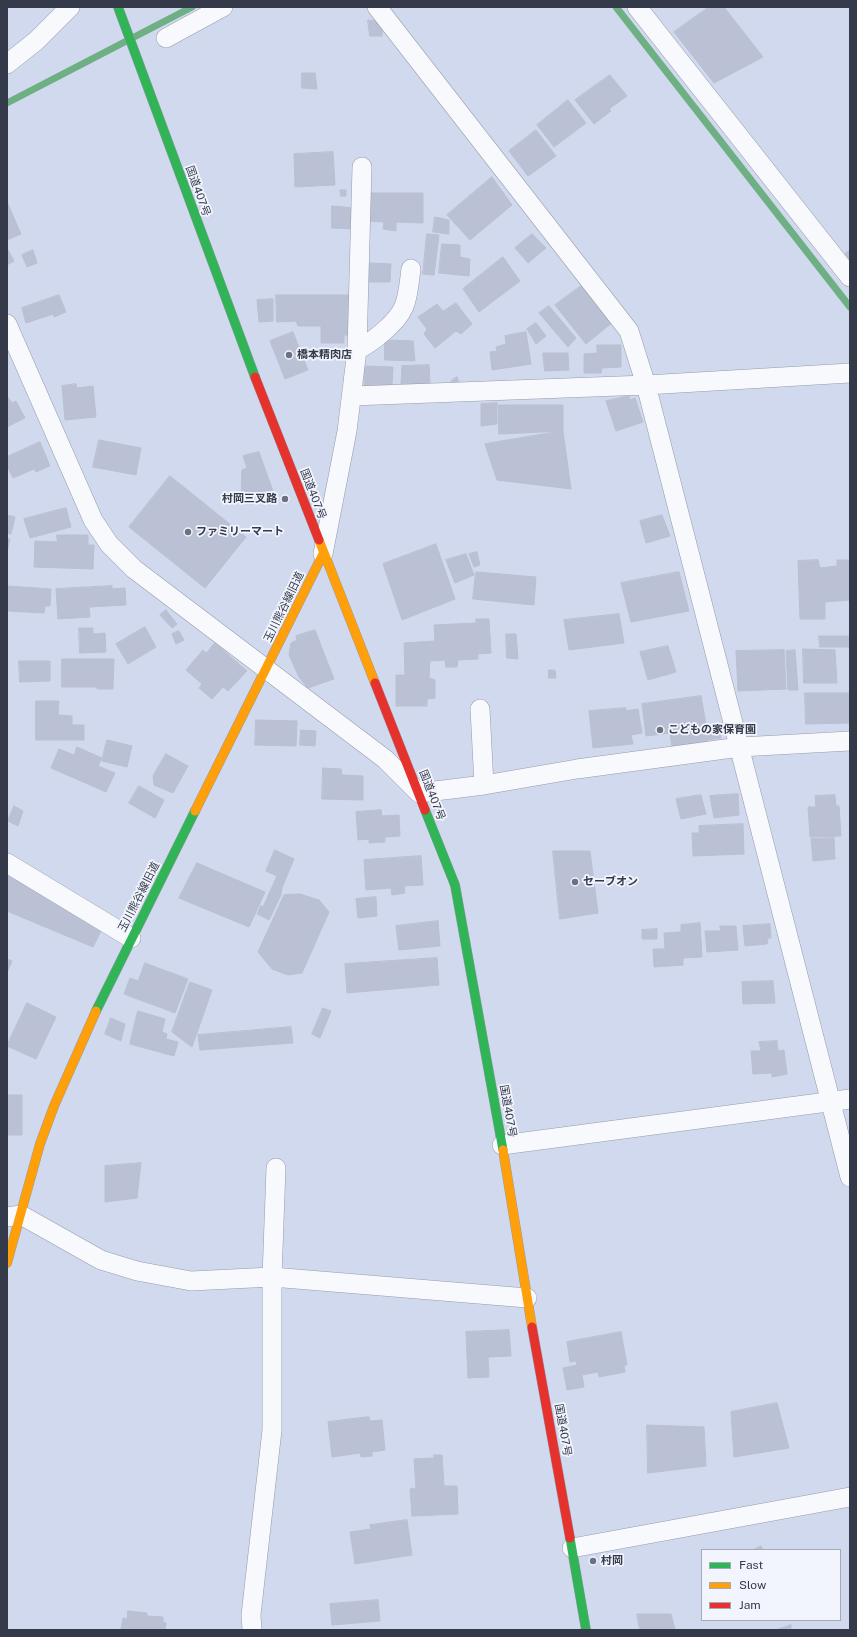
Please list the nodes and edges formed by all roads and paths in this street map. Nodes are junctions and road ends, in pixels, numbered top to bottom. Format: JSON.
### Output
{"nodes":[{"id":1,"x":70,"y":7,"type":"edge"},
{"id":2,"x":118,"y":7,"type":"edge"},
{"id":3,"x":223,"y":7,"type":"edge"},
{"id":4,"x":377,"y":7,"type":"edge"},
{"id":5,"x":637,"y":7,"type":"edge"},
{"id":6,"x":166,"y":38,"type":"dead end"},
{"id":7,"x":7,"y":64,"type":"edge"},
{"id":8,"x":362,"y":167,"type":"dead end"},
{"id":9,"x":411,"y":269,"type":"dead end"},
{"id":10,"x":850,"y":277,"type":"edge"},
{"id":11,"x":7,"y":324,"type":"edge"},
{"id":12,"x":357,"y":350,"type":"junction"},
{"id":13,"x":850,"y":373,"type":"edge"},
{"id":14,"x":646,"y":385,"type":"junction"},
{"id":15,"x":352,"y":396,"type":"junction"},
{"id":16,"x":323,"y":554,"type":"junction"},
{"id":17,"x":267,"y":668,"type":"junction"},
{"id":18,"x":480,"y":709,"type":"dead end"},
{"id":19,"x":850,"y":741,"type":"edge"},
{"id":20,"x":740,"y":747,"type":"junction"},
{"id":21,"x":484,"y":785,"type":"junction"},
{"id":22,"x":419,"y":793,"type":"junction"},
{"id":23,"x":7,"y":863,"type":"edge"},
{"id":24,"x":131,"y":938,"type":"junction"},
{"id":25,"x":850,"y":1099,"type":"edge"},
{"id":26,"x":830,"y":1102,"type":"junction"},
{"id":27,"x":502,"y":1146,"type":"junction"},
{"id":28,"x":276,"y":1168,"type":"dead end"},
{"id":29,"x":850,"y":1177,"type":"edge"},
{"id":30,"x":14,"y":1216,"type":"edge"},
{"id":31,"x":7,"y":1263,"type":"edge"},
{"id":32,"x":272,"y":1277,"type":"junction"},
{"id":33,"x":527,"y":1298,"type":"junction"},
{"id":34,"x":850,"y":1496,"type":"edge"},
{"id":35,"x":572,"y":1548,"type":"junction"},
{"id":36,"x":252,"y":1630,"type":"edge"},
{"id":37,"x":586,"y":1630,"type":"edge"}],
"edges":[{"from":1,"to":7,"type":"street"},
{"from":2,"to":16,"type":"main road","name":"国道407号"},
{"from":3,"to":6,"type":"street"},
{"from":4,"to":14,"type":"street"},
{"from":5,"to":10,"type":"street"},
{"from":8,"to":12,"type":"street"},
{"from":9,"to":12,"type":"street"},
{"from":11,"to":17,"type":"street"},
{"from":12,"to":15,"type":"street"},
{"from":13,"to":14,"type":"street"},
{"from":14,"to":15,"type":"street"},
{"from":14,"to":20,"type":"street"},
{"from":15,"to":16,"type":"street"},
{"from":16,"to":17,"type":"main road","name":"玉川熊谷線旧道"},
{"from":16,"to":22,"type":"main road","name":"国道407号"},
{"from":17,"to":22,"type":"street"},
{"from":17,"to":24,"type":"main road","name":"玉川熊谷線旧道"},
{"from":18,"to":21,"type":"street"},
{"from":19,"to":20,"type":"street"},
{"from":20,"to":21,"type":"street"},
{"from":20,"to":26,"type":"street"},
{"from":21,"to":22,"type":"street"},
{"from":22,"to":27,"type":"main road","name":"国道407号"},
{"from":23,"to":24,"type":"street"},
{"from":24,"to":30,"type":"main road","name":"玉川熊谷線旧道"},
{"from":25,"to":26,"type":"street"},
{"from":26,"to":27,"type":"street"},
{"from":26,"to":29,"type":"street"},
{"from":27,"to":33,"type":"main road","name":"国道407号"},
{"from":28,"to":32,"type":"street"},
{"from":30,"to":31,"type":"main road","name":"玉川熊谷線旧道"},
{"from":30,"to":32,"type":"street"},
{"from":32,"to":33,"type":"street"},
{"from":32,"to":36,"type":"street"},
{"from":33,"to":35,"type":"main road","name":"国道407号"},
{"from":34,"to":35,"type":"street"},
{"from":35,"to":37,"type":"main road","name":"国道407号"}]}
